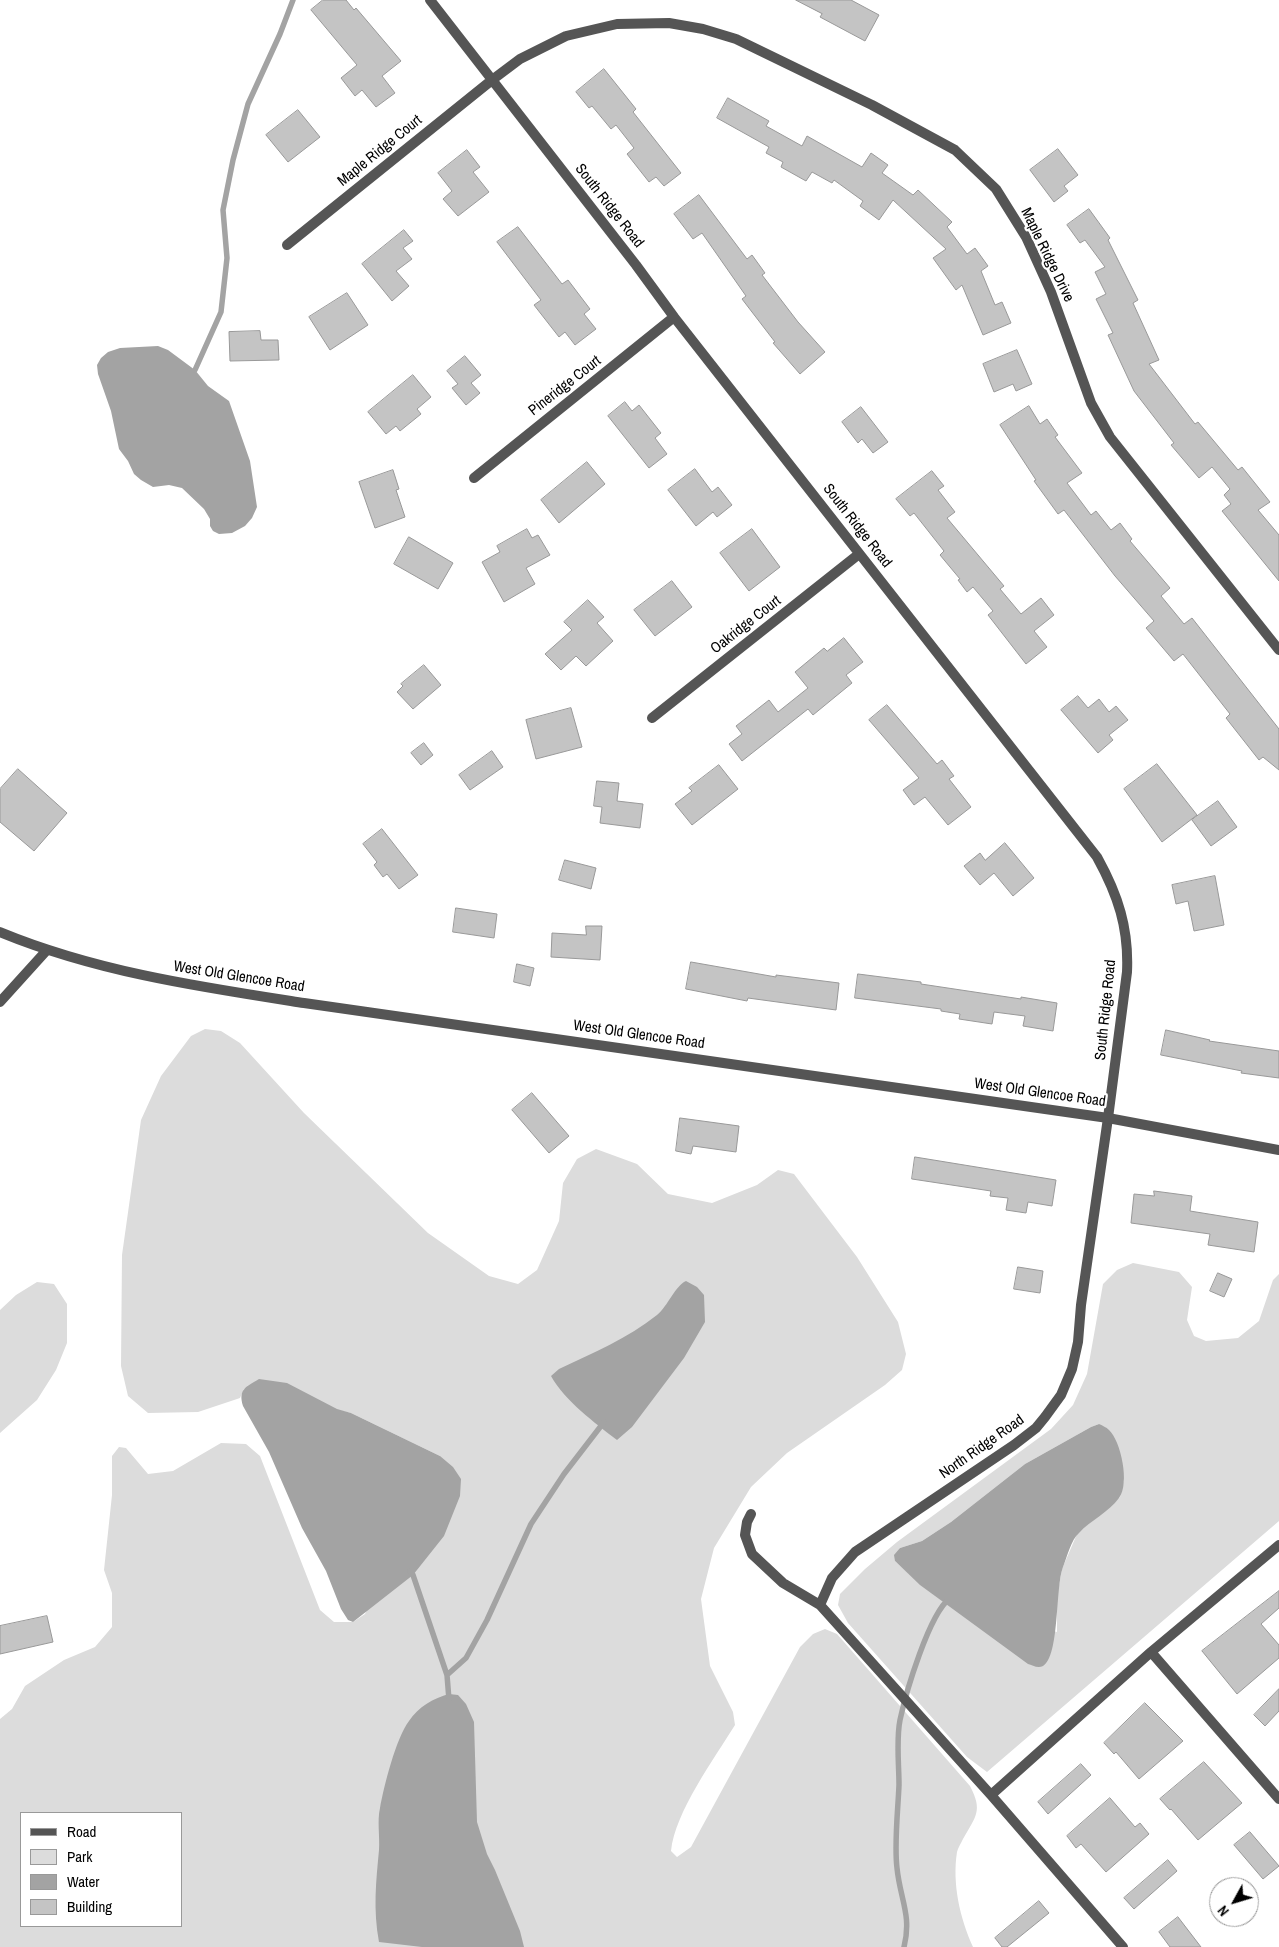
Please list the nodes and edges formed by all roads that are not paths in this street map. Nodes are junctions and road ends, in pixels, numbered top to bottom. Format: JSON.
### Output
{"nodes":[{"id":1,"x":430,"y":0,"type":"edge"},
{"id":2,"x":492,"y":80,"type":"junction"},
{"id":3,"x":287,"y":245,"type":"dead end"},
{"id":4,"x":674,"y":317,"type":"junction"},
{"id":5,"x":474,"y":478,"type":"dead end"},
{"id":6,"x":859,"y":554,"type":"junction"},
{"id":7,"x":1279,"y":650,"type":"edge"},
{"id":8,"x":652,"y":718,"type":"dead end"},
{"id":9,"x":0,"y":932,"type":"edge"},
{"id":10,"x":47,"y":950,"type":"junction"},
{"id":11,"x":0,"y":1002,"type":"edge"},
{"id":12,"x":1108,"y":1118,"type":"junction"},
{"id":13,"x":1279,"y":1150,"type":"edge"},
{"id":14,"x":751,"y":1514,"type":"dead end"},
{"id":15,"x":1279,"y":1545,"type":"edge"},
{"id":16,"x":820,"y":1605,"type":"junction"},
{"id":17,"x":1151,"y":1652,"type":"junction"},
{"id":18,"x":990,"y":1795,"type":"junction"},
{"id":19,"x":1279,"y":1798,"type":"edge"},
{"id":20,"x":1123,"y":1947,"type":"edge"}],
"edges":[{"from":1,"to":2,"type":"street","name":"South Ridge Road"},
{"from":2,"to":3,"type":"street","name":"Maple Ridge Court"},
{"from":2,"to":4,"type":"street","name":"South Ridge Road"},
{"from":2,"to":7,"type":"street","name":"Maple Ridge Drive"},
{"from":4,"to":5,"type":"street","name":"Pineridge Court"},
{"from":4,"to":6,"type":"street","name":"South Ridge Road"},
{"from":6,"to":8,"type":"street","name":"Oakridge Court"},
{"from":6,"to":12,"type":"street","name":"South Ridge Road"},
{"from":9,"to":10,"type":"street","name":"West Old Glencoe Road"},
{"from":10,"to":11,"type":"street"},
{"from":10,"to":12,"type":"street","name":"West Old Glencoe Road"},
{"from":12,"to":13,"type":"street","name":"West Old Glencoe Road"},
{"from":12,"to":16,"type":"street","name":"North Ridge Road"},
{"from":14,"to":16,"type":"street"},
{"from":15,"to":17,"type":"street"},
{"from":16,"to":18,"type":"street"},
{"from":17,"to":18,"type":"street"},
{"from":17,"to":19,"type":"street"},
{"from":18,"to":20,"type":"street"}]}
